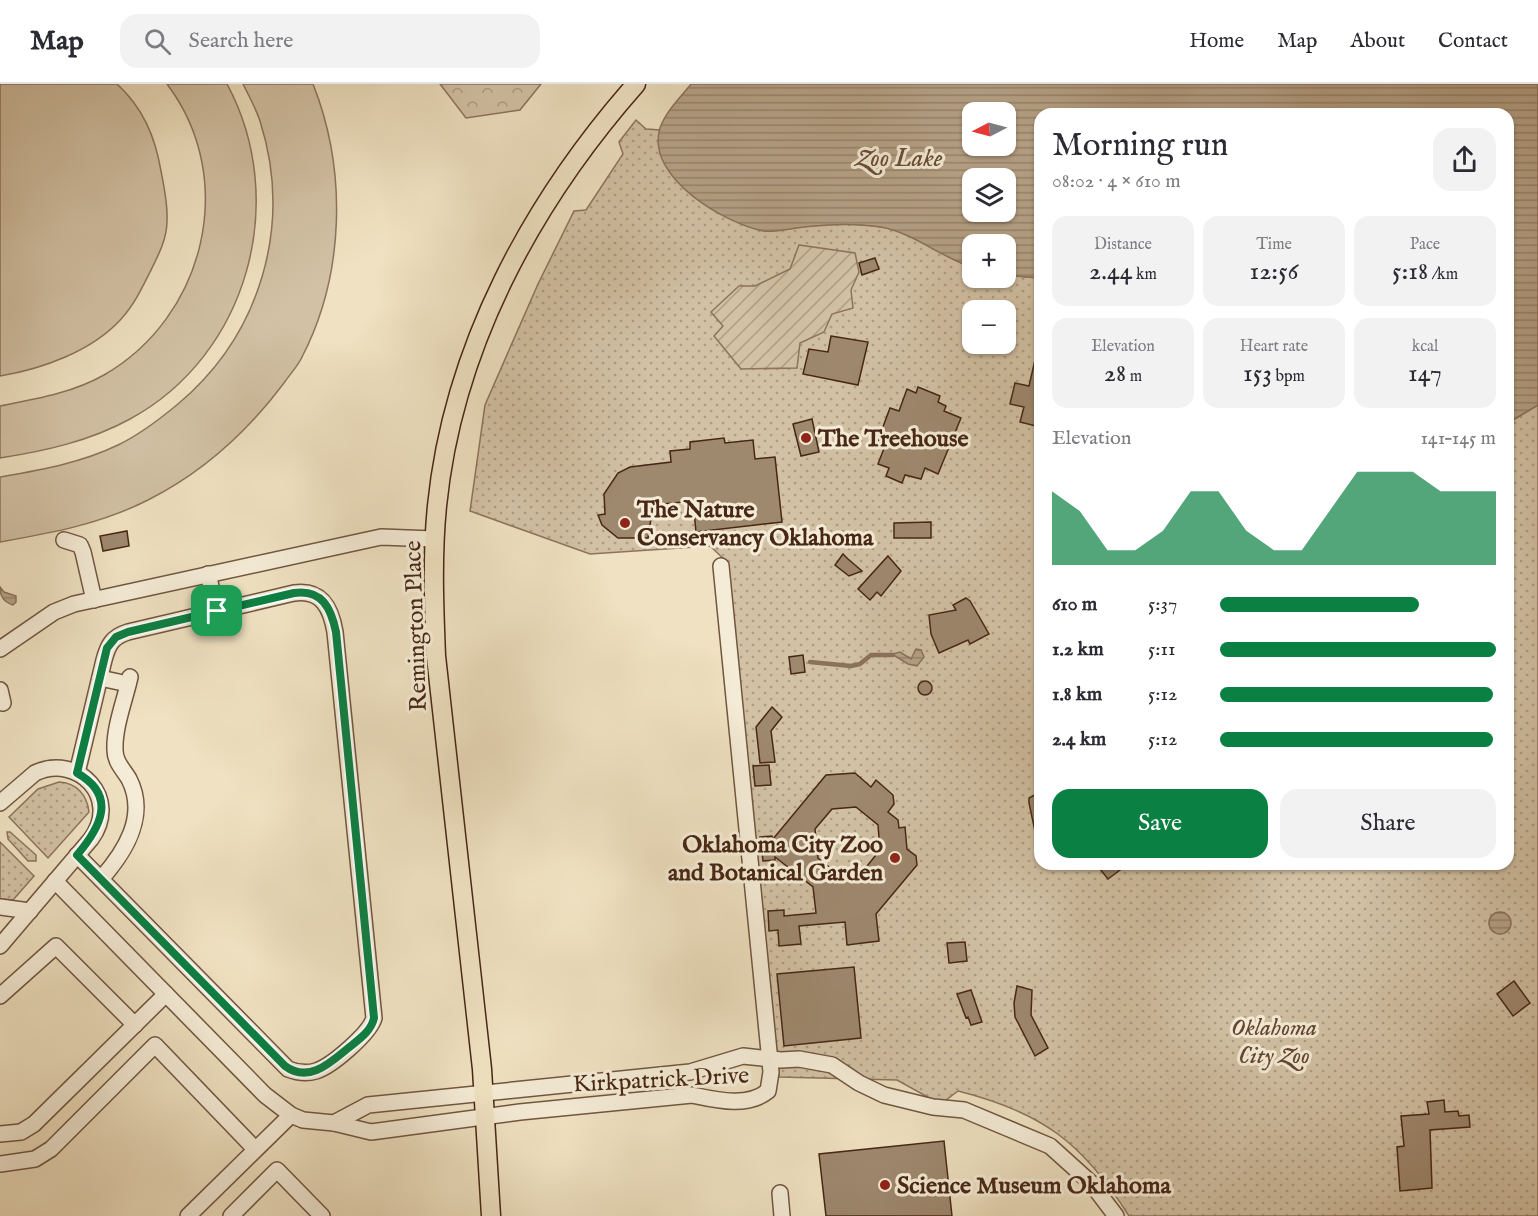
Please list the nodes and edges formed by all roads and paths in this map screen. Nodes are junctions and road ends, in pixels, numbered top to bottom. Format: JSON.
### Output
{"nodes":[{"id":1,"x":636,"y":84,"type":"edge"},
{"id":2,"x":434,"y":539,"type":"junction"},
{"id":3,"x":64,"y":540,"type":"dead end"},
{"id":4,"x":721,"y":566,"type":"dead end"},
{"id":5,"x":208,"y":574,"type":"junction"},
{"id":6,"x":94,"y":600,"type":"junction"},
{"id":7,"x":217,"y":611,"type":"junction"},
{"id":8,"x":0,"y":649,"type":"edge"},
{"id":9,"x":99,"y":678,"type":"junction"},
{"id":10,"x":77,"y":773,"type":"junction"},
{"id":11,"x":0,"y":803,"type":"edge"},
{"id":12,"x":77,"y":855,"type":"junction"},
{"id":13,"x":101,"y":879,"type":"junction"},
{"id":14,"x":55,"y":881,"type":"junction"},
{"id":15,"x":0,"y":907,"type":"edge"},
{"id":16,"x":30,"y":911,"type":"junction"},
{"id":17,"x":0,"y":946,"type":"edge"},
{"id":18,"x":166,"y":994,"type":"junction"},
{"id":19,"x":0,"y":996,"type":"edge"},
{"id":20,"x":135,"y":1025,"type":"junction"},
{"id":21,"x":768,"y":1059,"type":"junction"},
{"id":22,"x":484,"y":1093,"type":"junction"},
{"id":23,"x":291,"y":1114,"type":"junction"},
{"id":24,"x":486,"y":1118,"type":"junction"},
{"id":25,"x":334,"y":1123,"type":"junction"},
{"id":26,"x":0,"y":1134,"type":"edge"},
{"id":27,"x":255,"y":1149,"type":"junction"},
{"id":28,"x":0,"y":1164,"type":"edge"},
{"id":29,"x":780,"y":1193,"type":"dead end"},
{"id":30,"x":188,"y":1216,"type":"edge"},
{"id":31,"x":231,"y":1216,"type":"edge"},
{"id":32,"x":322,"y":1216,"type":"edge"},
{"id":33,"x":491,"y":1216,"type":"edge"},
{"id":34,"x":782,"y":1216,"type":"edge"},
{"id":35,"x":1116,"y":1216,"type":"edge"}],
"edges":[{"from":1,"to":2,"type":"main road","name":"Remington Place"},
{"from":2,"to":5,"type":"street"},
{"from":2,"to":22,"type":"main road","name":"Remington Place"},
{"from":3,"to":6,"type":"street"},
{"from":4,"to":21,"type":"street"},
{"from":5,"to":6,"type":"street"},
{"from":5,"to":7,"type":"street"},
{"from":6,"to":8,"type":"street"},
{"from":7,"to":9,"type":"street"},
{"from":7,"to":13,"type":"street"},
{"from":9,"to":10,"type":"street"},
{"from":9,"to":13,"type":"street"},
{"from":10,"to":11,"type":"street"},
{"from":10,"to":12,"type":"street"},
{"from":12,"to":13,"type":"street"},
{"from":12,"to":14,"type":"street"},
{"from":14,"to":16,"type":"street"},
{"from":14,"to":18,"type":"street"},
{"from":15,"to":16,"type":"street"},
{"from":16,"to":17,"type":"street"},
{"from":18,"to":20,"type":"street"},
{"from":18,"to":23,"type":"street"},
{"from":19,"to":20,"type":"street"},
{"from":20,"to":26,"type":"street"},
{"from":21,"to":22,"type":"street","name":"Kirkpatrick Drive"},
{"from":21,"to":24,"type":"street","name":"Kirkpatrick Drive"},
{"from":21,"to":35,"type":"street"},
{"from":22,"to":24,"type":"main road","name":"Remington Place"},
{"from":22,"to":25,"type":"street","name":"Kirkpatrick Drive"},
{"from":23,"to":25,"type":"street"},
{"from":23,"to":27,"type":"street"},
{"from":24,"to":25,"type":"street"},
{"from":24,"to":33,"type":"main road","name":"Remington Place"},
{"from":27,"to":28,"type":"street"},
{"from":27,"to":30,"type":"street"},
{"from":29,"to":34,"type":"street"},
{"from":31,"to":32,"type":"street"}]}
